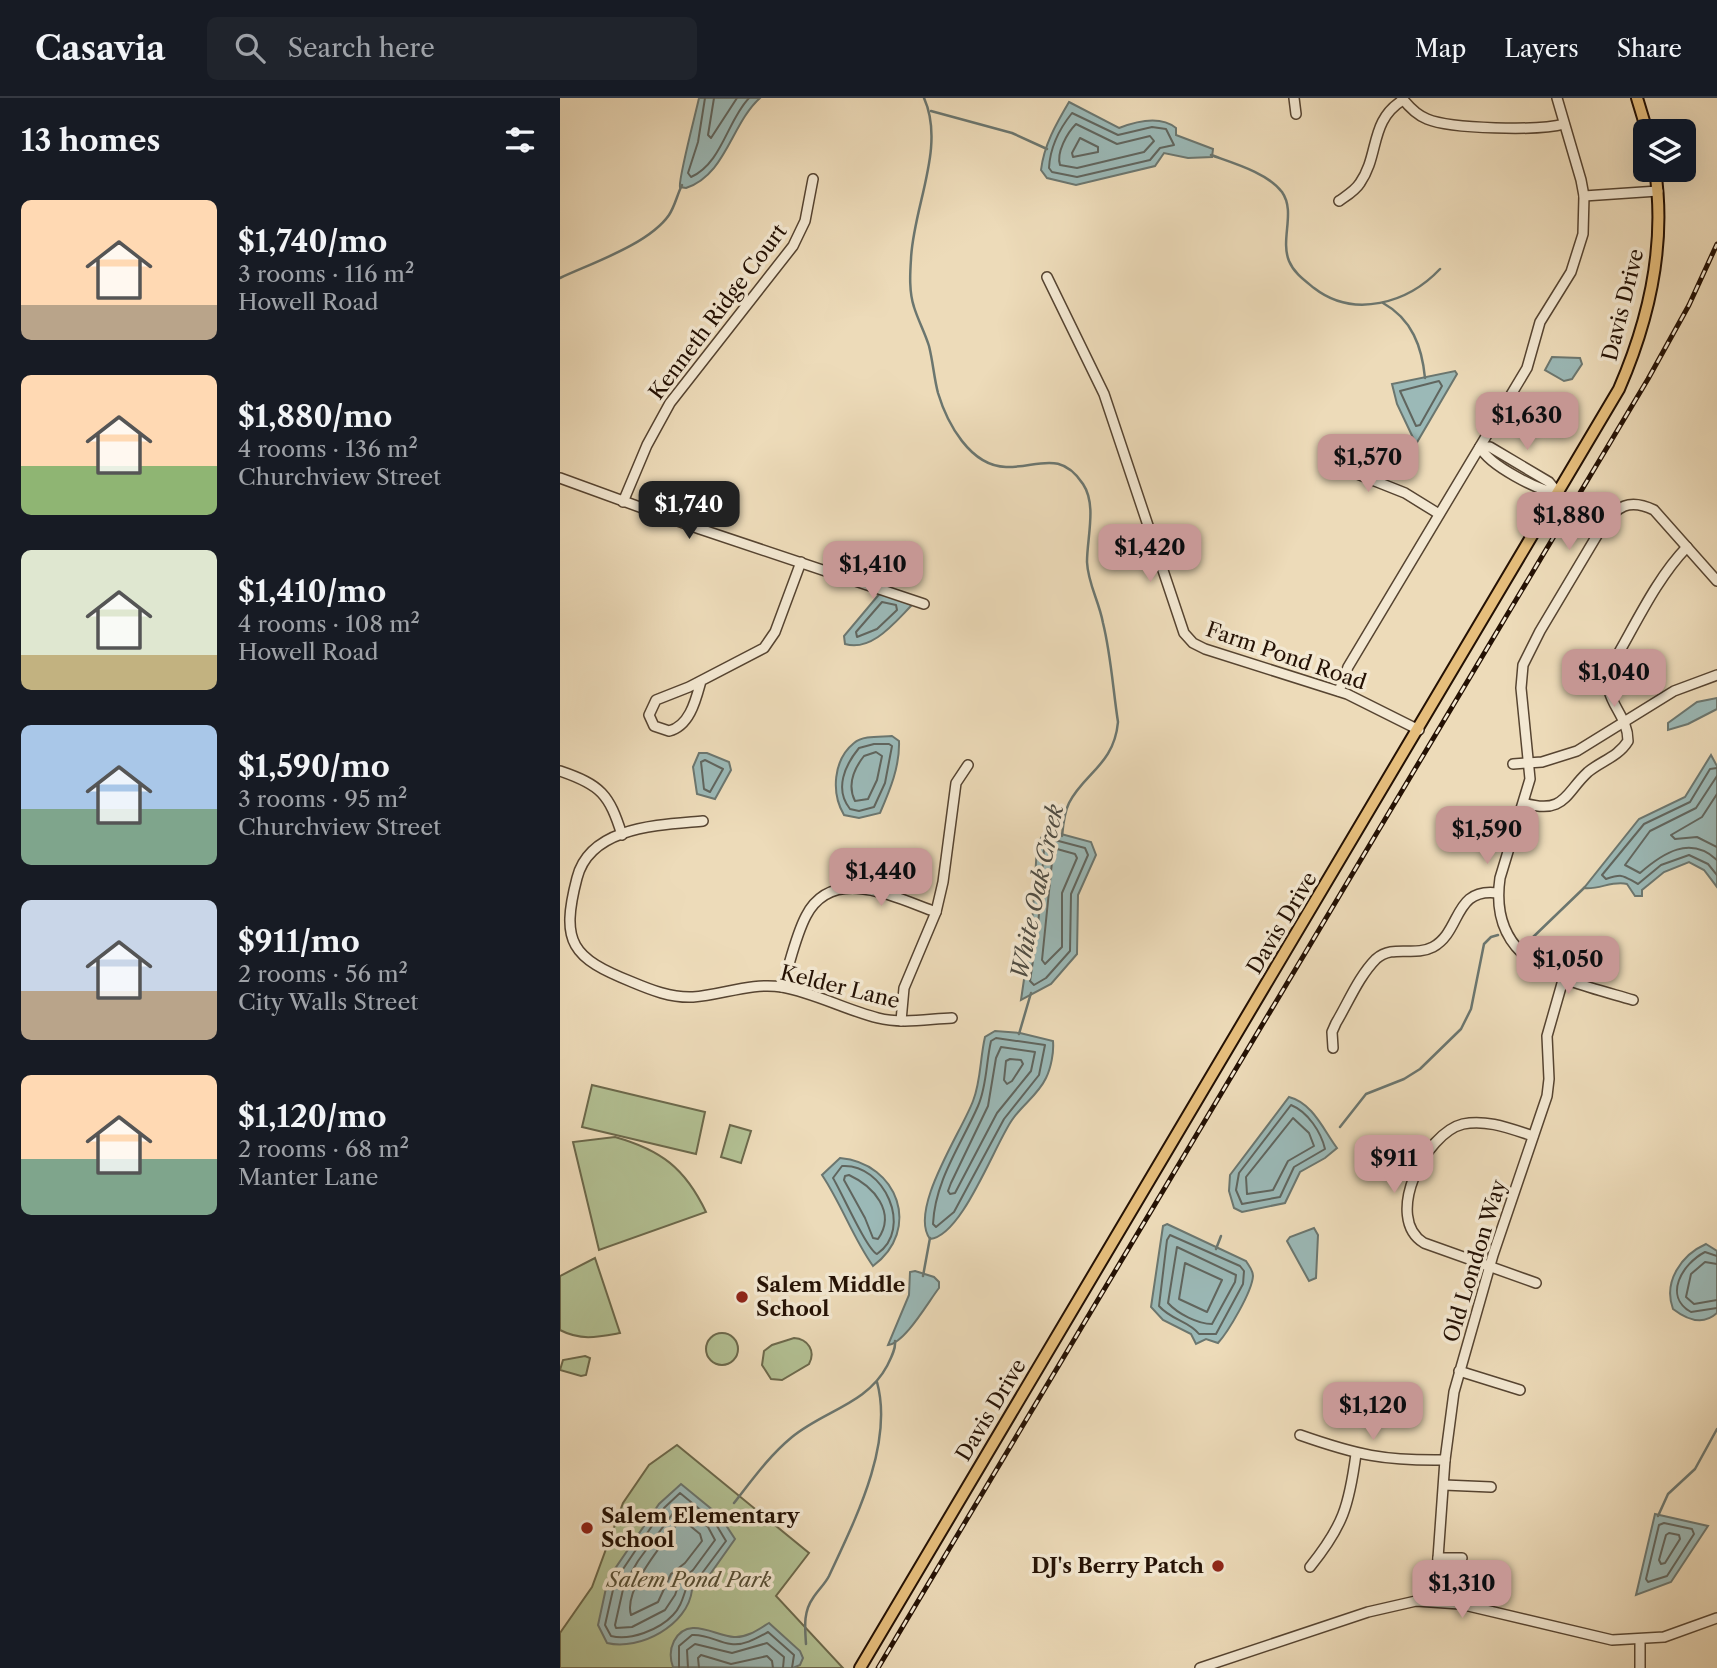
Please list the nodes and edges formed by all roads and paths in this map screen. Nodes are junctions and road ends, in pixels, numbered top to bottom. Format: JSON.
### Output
{"nodes":[{"id":1,"x":1294,"y":98,"type":"edge"},
{"id":2,"x":1557,"y":98,"type":"edge"},
{"id":3,"x":1637,"y":98,"type":"edge"},
{"id":4,"x":1403,"y":99,"type":"edge"},
{"id":5,"x":1296,"y":114,"type":"dead end"},
{"id":6,"x":1643,"y":119,"type":"edge"},
{"id":7,"x":1564,"y":124,"type":"junction"},
{"id":8,"x":813,"y":178,"type":"dead end"},
{"id":9,"x":1656,"y":182,"type":"edge"},
{"id":10,"x":1658,"y":191,"type":"junction"},
{"id":11,"x":1584,"y":196,"type":"junction"},
{"id":12,"x":1339,"y":201,"type":"dead end"},
{"id":13,"x":1047,"y":277,"type":"dead end"},
{"id":14,"x":1480,"y":447,"type":"junction"},
{"id":15,"x":1329,"y":451,"type":"dead end"},
{"id":16,"x":560,"y":478,"type":"edge"},
{"id":17,"x":1558,"y":493,"type":"junction"},
{"id":18,"x":623,"y":502,"type":"junction"},
{"id":19,"x":1439,"y":514,"type":"junction"},
{"id":20,"x":1687,"y":547,"type":"junction"},
{"id":21,"x":801,"y":562,"type":"junction"},
{"id":22,"x":1717,"y":582,"type":"edge"},
{"id":23,"x":924,"y":604,"type":"dead end"},
{"id":24,"x":1717,"y":675,"type":"edge"},
{"id":25,"x":701,"y":681,"type":"junction"},
{"id":26,"x":1339,"y":691,"type":"junction"},
{"id":27,"x":1623,"y":720,"type":"junction"},
{"id":28,"x":1419,"y":730,"type":"junction"},
{"id":29,"x":1529,"y":763,"type":"junction"},
{"id":30,"x":1513,"y":764,"type":"dead end"},
{"id":31,"x":968,"y":765,"type":"dead end"},
{"id":32,"x":560,"y":771,"type":"edge"},
{"id":33,"x":1524,"y":803,"type":"junction"},
{"id":34,"x":703,"y":821,"type":"dead end"},
{"id":35,"x":622,"y":835,"type":"junction"},
{"id":36,"x":1497,"y":892,"type":"junction"},
{"id":37,"x":936,"y":912,"type":"junction"},
{"id":38,"x":1563,"y":980,"type":"junction"},
{"id":39,"x":782,"y":988,"type":"junction"},
{"id":40,"x":1633,"y":1000,"type":"dead end"},
{"id":41,"x":952,"y":1018,"type":"dead end"},
{"id":42,"x":901,"y":1021,"type":"junction"},
{"id":43,"x":1333,"y":1048,"type":"dead end"},
{"id":44,"x":1533,"y":1136,"type":"junction"},
{"id":45,"x":1489,"y":1266,"type":"junction"},
{"id":46,"x":1536,"y":1283,"type":"dead end"},
{"id":47,"x":1459,"y":1371,"type":"junction"},
{"id":48,"x":1520,"y":1390,"type":"dead end"},
{"id":49,"x":1300,"y":1435,"type":"dead end"},
{"id":50,"x":1356,"y":1454,"type":"junction"},
{"id":51,"x":1445,"y":1460,"type":"junction"},
{"id":52,"x":1444,"y":1485,"type":"junction"},
{"id":53,"x":1491,"y":1487,"type":"dead end"},
{"id":54,"x":1438,"y":1558,"type":"junction"},
{"id":55,"x":1462,"y":1559,"type":"dead end"},
{"id":56,"x":1310,"y":1567,"type":"dead end"},
{"id":57,"x":1435,"y":1600,"type":"junction"},
{"id":58,"x":1717,"y":1618,"type":"edge"},
{"id":59,"x":1640,"y":1640,"type":"junction"},
{"id":60,"x":860,"y":1668,"type":"edge"},
{"id":61,"x":1200,"y":1668,"type":"edge"},
{"id":62,"x":1640,"y":1668,"type":"edge"}],
"edges":[{"from":1,"to":5,"type":"street"},
{"from":2,"to":7,"type":"street"},
{"from":3,"to":6,"type":"main road"},
{"from":4,"to":7,"type":"street"},
{"from":4,"to":12,"type":"street"},
{"from":7,"to":11,"type":"street"},
{"from":8,"to":18,"type":"street","name":"Kenneth Ridge Court"},
{"from":9,"to":10,"type":"main road","name":"Davis Drive"},
{"from":10,"to":11,"type":"street"},
{"from":10,"to":17,"type":"main road","name":"Davis Drive"},
{"from":11,"to":14,"type":"street"},
{"from":13,"to":26,"type":"street","name":"Farm Pond Road"},
{"from":14,"to":17,"type":"street"},
{"from":14,"to":19,"type":"street"},
{"from":15,"to":19,"type":"street"},
{"from":16,"to":18,"type":"street"},
{"from":17,"to":28,"type":"main road","name":"Davis Drive"},
{"from":18,"to":21,"type":"street"},
{"from":19,"to":26,"type":"street"},
{"from":20,"to":22,"type":"street"},
{"from":20,"to":27,"type":"street"},
{"from":20,"to":29,"type":"street"},
{"from":21,"to":23,"type":"street"},
{"from":21,"to":25,"type":"street"},
{"from":24,"to":27,"type":"street"},
{"from":25,"to":25,"type":"street"},
{"from":26,"to":28,"type":"street","name":"Farm Pond Road"},
{"from":27,"to":29,"type":"street"},
{"from":27,"to":33,"type":"street"},
{"from":28,"to":60,"type":"main road","name":"Davis Drive"},
{"from":29,"to":30,"type":"street"},
{"from":29,"to":33,"type":"street"},
{"from":31,"to":37,"type":"street"},
{"from":32,"to":35,"type":"street"},
{"from":33,"to":36,"type":"street"},
{"from":34,"to":35,"type":"street","name":"Kelder Lane"},
{"from":35,"to":39,"type":"street","name":"Kelder Lane"},
{"from":36,"to":38,"type":"street"},
{"from":36,"to":43,"type":"street"},
{"from":37,"to":39,"type":"street"},
{"from":37,"to":42,"type":"street"},
{"from":38,"to":40,"type":"street"},
{"from":38,"to":44,"type":"street","name":"Old London Way"},
{"from":39,"to":42,"type":"street","name":"Kelder Lane"},
{"from":41,"to":42,"type":"street","name":"Kelder Lane"},
{"from":44,"to":45,"type":"street","name":"Old London Way"},
{"from":44,"to":45,"type":"street"},
{"from":45,"to":46,"type":"street"},
{"from":45,"to":47,"type":"street","name":"Old London Way"},
{"from":47,"to":48,"type":"street"},
{"from":47,"to":51,"type":"street","name":"Old London Way"},
{"from":49,"to":50,"type":"street"},
{"from":50,"to":51,"type":"street"},
{"from":50,"to":56,"type":"street"},
{"from":51,"to":52,"type":"street","name":"Old London Way"},
{"from":52,"to":53,"type":"street"},
{"from":52,"to":54,"type":"street","name":"Old London Way"},
{"from":54,"to":55,"type":"street"},
{"from":54,"to":57,"type":"street","name":"Old London Way"},
{"from":57,"to":59,"type":"street"},
{"from":57,"to":61,"type":"street"},
{"from":58,"to":59,"type":"street"},
{"from":59,"to":62,"type":"street"}]}
